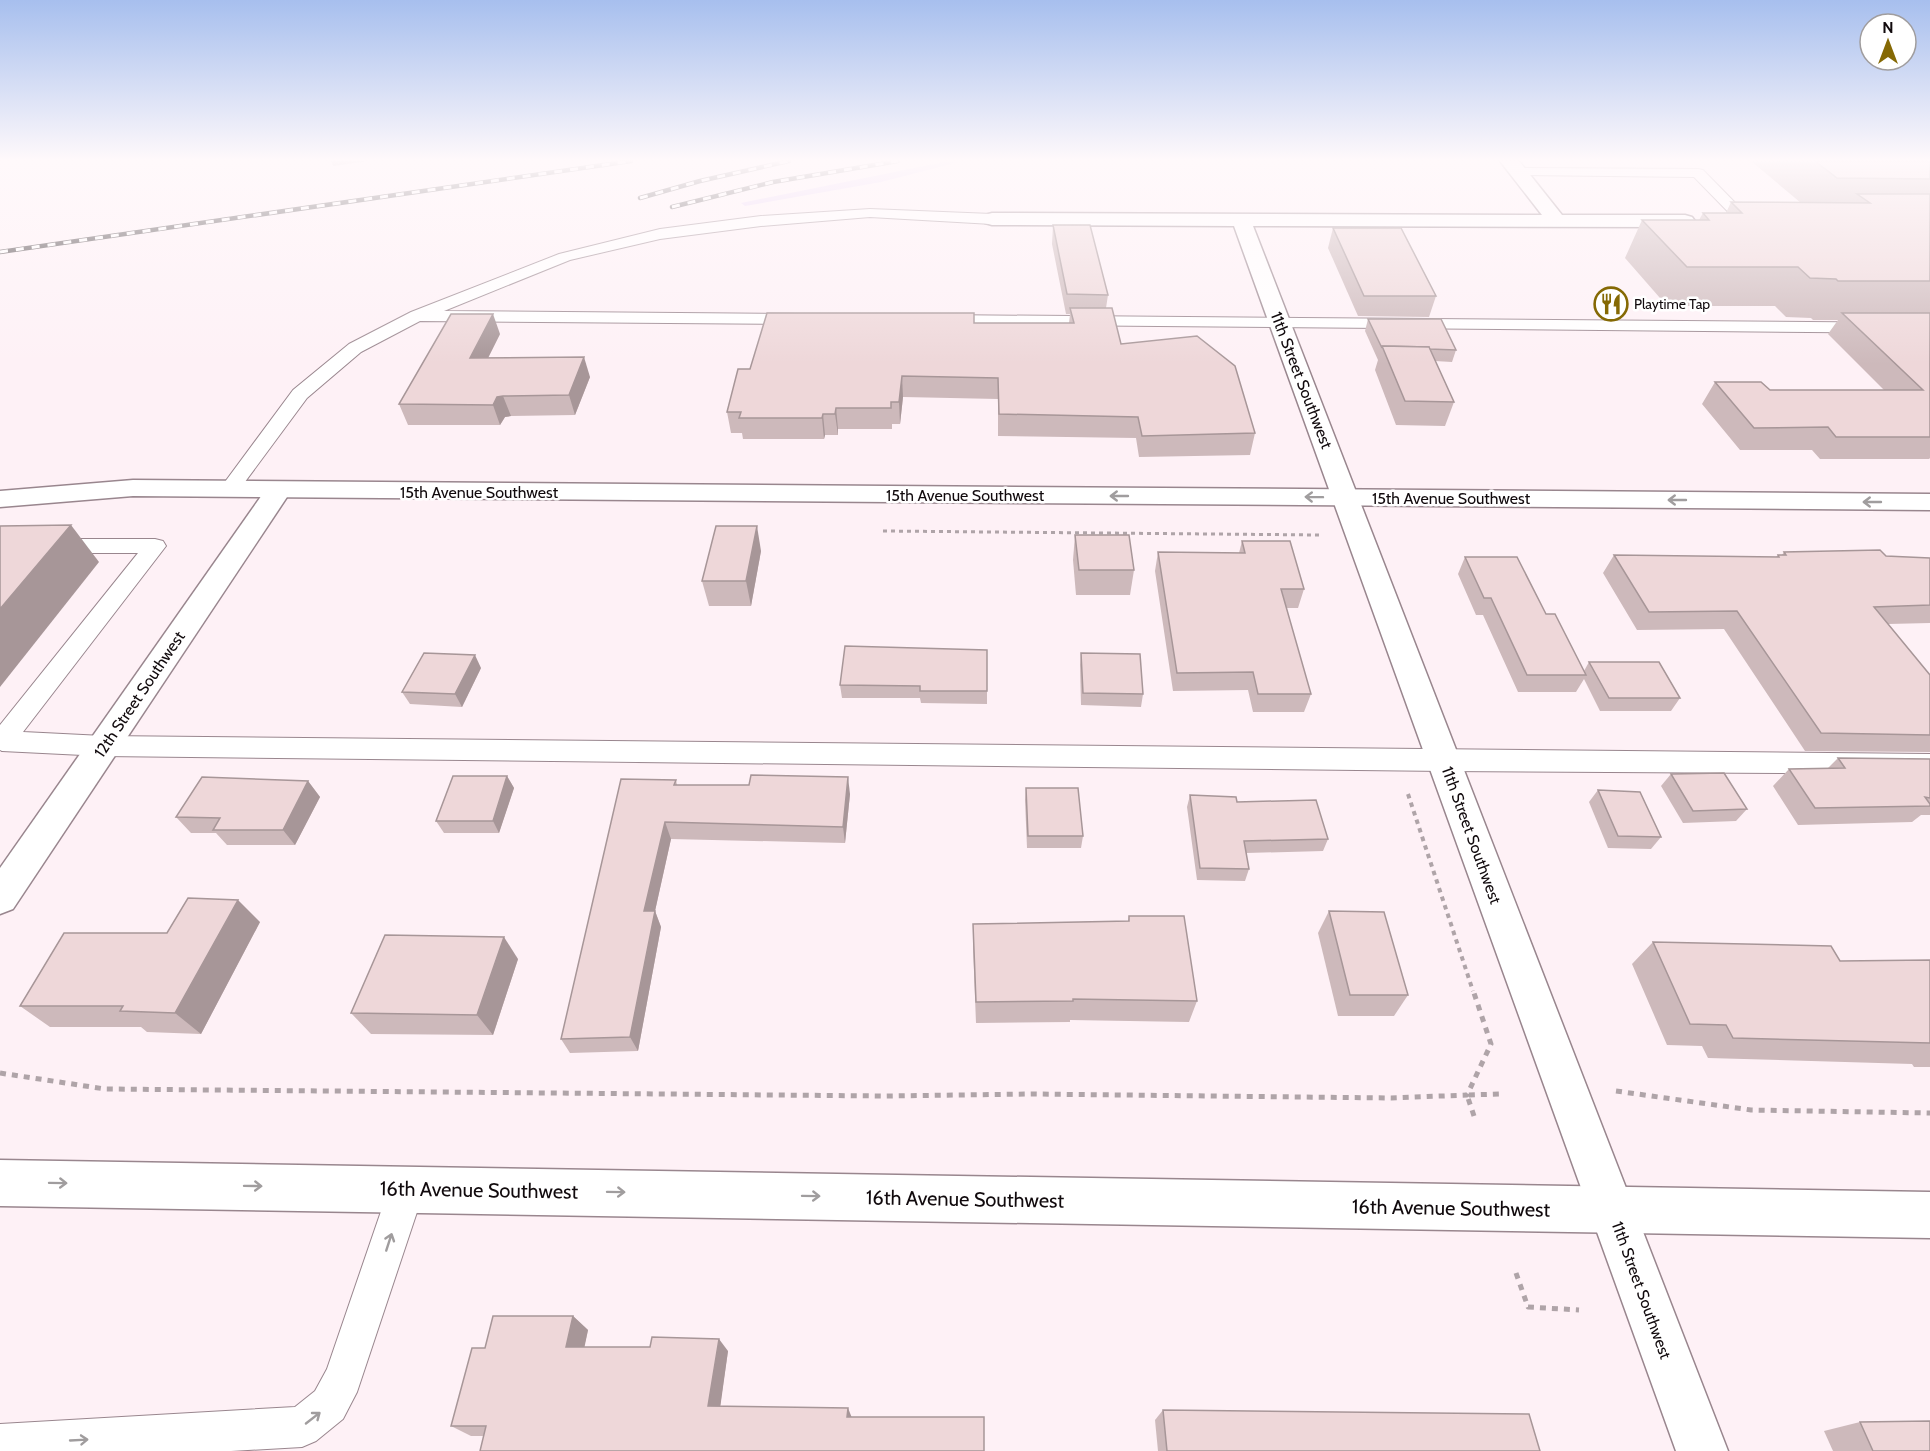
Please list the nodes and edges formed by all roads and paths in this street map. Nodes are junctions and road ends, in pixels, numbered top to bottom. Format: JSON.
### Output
{"nodes":[{"id":1,"x":701,"y":229,"type":"edge"},
{"id":2,"x":1245,"y":229,"type":"edge"},
{"id":3,"x":417,"y":316,"type":"junction"},
{"id":4,"x":813,"y":319,"type":"edge"},
{"id":5,"x":921,"y":320,"type":"edge"},
{"id":6,"x":1280,"y":323,"type":"junction"},
{"id":7,"x":1930,"y":328,"type":"edge"},
{"id":8,"x":229,"y":490,"type":"junction"},
{"id":9,"x":278,"y":491,"type":"junction"},
{"id":10,"x":1347,"y":497,"type":"junction"},
{"id":11,"x":0,"y":499,"type":"edge"},
{"id":12,"x":1930,"y":502,"type":"edge"},
{"id":13,"x":883,"y":531,"type":"dead end"},
{"id":14,"x":0,"y":546,"type":"edge"},
{"id":15,"x":1324,"y":546,"type":"dead end"},
{"id":16,"x":1,"y":742,"type":"edge"},
{"id":17,"x":104,"y":746,"type":"junction"},
{"id":18,"x":1397,"y":761,"type":"junction"},
{"id":19,"x":1445,"y":761,"type":"junction"},
{"id":20,"x":1930,"y":764,"type":"edge"},
{"id":21,"x":0,"y":898,"type":"edge"},
{"id":22,"x":0,"y":1073,"type":"edge"},
{"id":23,"x":1612,"y":1090,"type":"dead end"},
{"id":24,"x":1500,"y":1094,"type":"dead end"},
{"id":25,"x":1467,"y":1095,"type":"junction"},
{"id":26,"x":1930,"y":1113,"type":"edge"},
{"id":27,"x":1474,"y":1116,"type":"dead end"},
{"id":28,"x":0,"y":1183,"type":"edge"},
{"id":29,"x":407,"y":1188,"type":"junction"},
{"id":30,"x":1613,"y":1210,"type":"junction"},
{"id":31,"x":1930,"y":1215,"type":"edge"},
{"id":32,"x":1516,"y":1273,"type":"dead end"},
{"id":33,"x":1579,"y":1310,"type":"dead end"},
{"id":34,"x":270,"y":1440,"type":"edge"},
{"id":35,"x":0,"y":1444,"type":"edge"},
{"id":36,"x":1702,"y":1451,"type":"edge"}],
"edges":[{"from":1,"to":3,"type":"lane"},
{"from":2,"to":6,"type":"street","name":"11th Street Southwest"},
{"from":3,"to":4,"type":"lane"},
{"from":3,"to":8,"type":"lane"},
{"from":5,"to":6,"type":"lane"},
{"from":6,"to":7,"type":"lane"},
{"from":6,"to":10,"type":"street","name":"11th Street Southwest"},
{"from":8,"to":9,"type":"street","name":"15th Avenue Southwest"},
{"from":8,"to":11,"type":"street","name":"15th Avenue Southwest"},
{"from":10,"to":9,"type":"street","name":"15th Avenue Southwest","one_way":true},
{"from":9,"to":17,"type":"street","name":"12th Street Southwest"},
{"from":12,"to":10,"type":"street","name":"15th Avenue Southwest","one_way":true},
{"from":10,"to":19,"type":"street","name":"11th Street Southwest"},
{"from":13,"to":15,"type":"path"},
{"from":14,"to":16,"type":"lane"},
{"from":16,"to":17,"type":"lane"},
{"from":17,"to":18,"type":"lane"},
{"from":17,"to":21,"type":"street","name":"12th Street Southwest"},
{"from":18,"to":19,"type":"lane"},
{"from":18,"to":25,"type":"path"},
{"from":19,"to":20,"type":"lane"},
{"from":19,"to":30,"type":"street","name":"11th Street Southwest"},
{"from":22,"to":25,"type":"path"},
{"from":23,"to":26,"type":"path"},
{"from":24,"to":25,"type":"path"},
{"from":25,"to":27,"type":"path"},
{"from":28,"to":29,"type":"street","name":"16th Avenue Southwest","one_way":true},
{"from":29,"to":30,"type":"street","name":"16th Avenue Southwest","one_way":true},
{"from":34,"to":29,"type":"lane","one_way":true},
{"from":30,"to":31,"type":"street","name":"16th Avenue Southwest"},
{"from":30,"to":36,"type":"street","name":"11th Street Southwest"},
{"from":32,"to":33,"type":"path"},
{"from":35,"to":34,"type":"lane","one_way":true}]}
